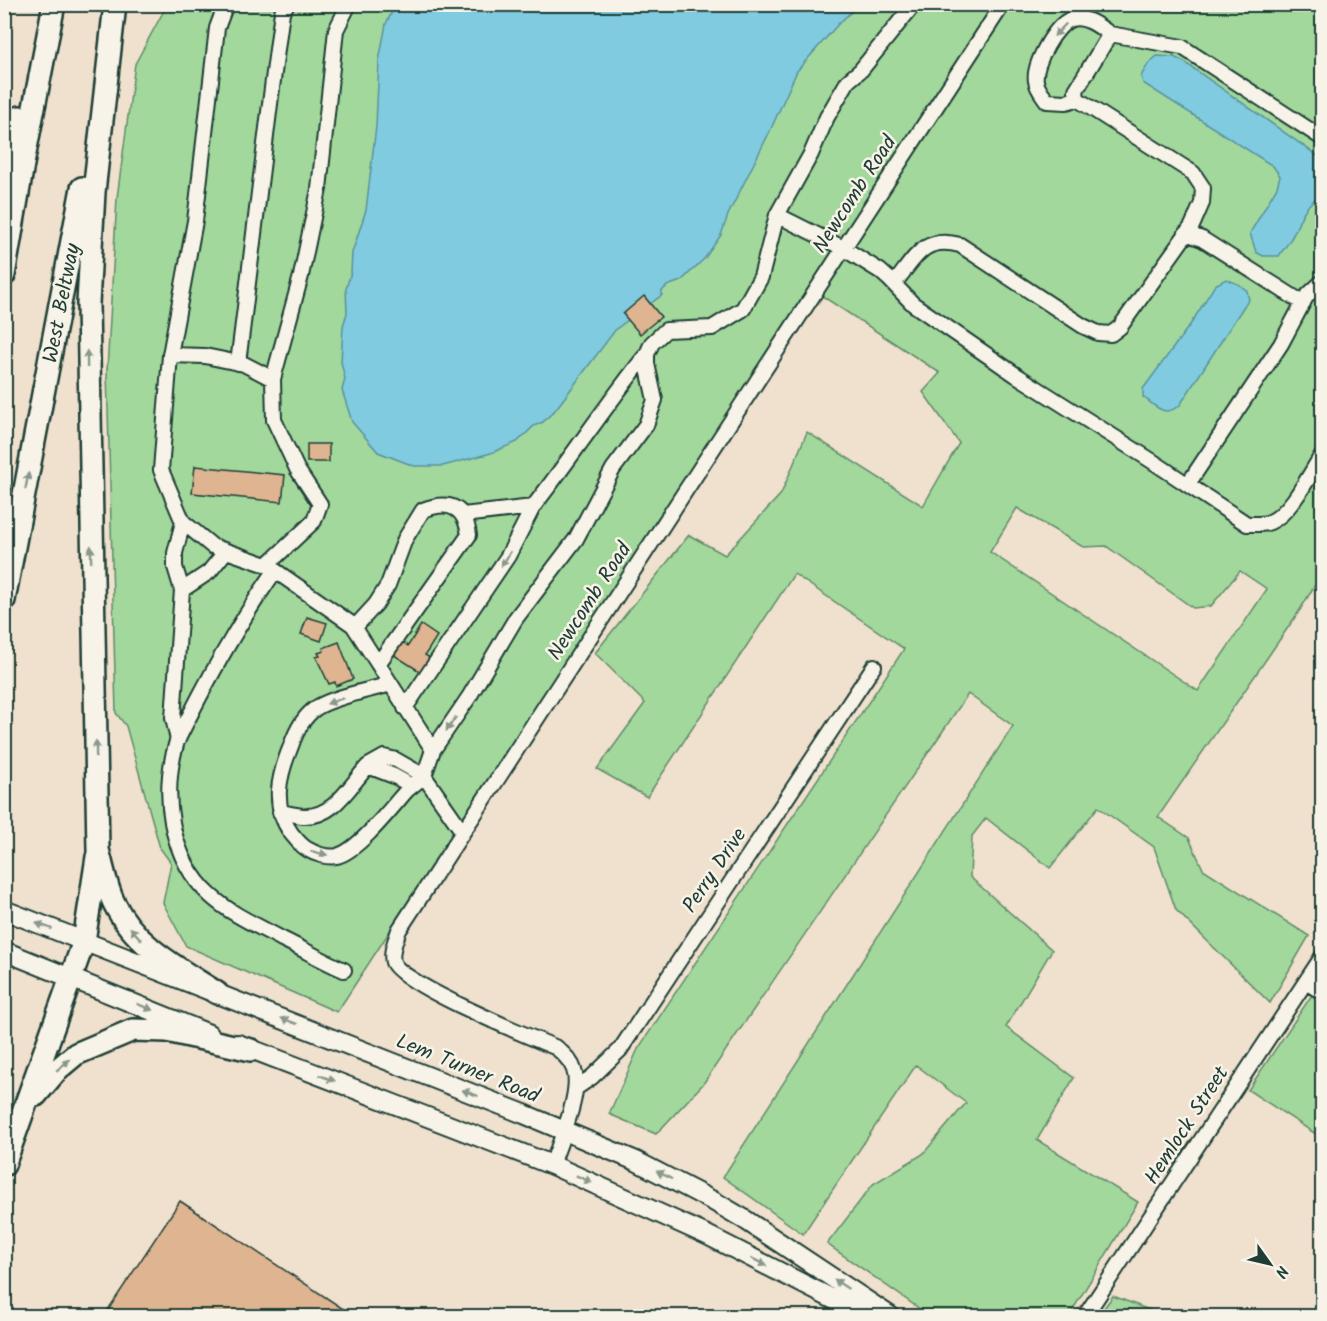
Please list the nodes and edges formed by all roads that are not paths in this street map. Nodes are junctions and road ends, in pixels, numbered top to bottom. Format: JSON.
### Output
{"nodes":[{"id":1,"x":54,"y":4,"type":"edge"},
{"id":2,"x":115,"y":4,"type":"edge"},
{"id":3,"x":226,"y":4,"type":"edge"},
{"id":4,"x":287,"y":4,"type":"edge"},
{"id":5,"x":349,"y":4,"type":"edge"},
{"id":6,"x":914,"y":4,"type":"edge"},
{"id":7,"x":1003,"y":4,"type":"edge"},
{"id":8,"x":1110,"y":34,"type":"junction"},
{"id":9,"x":1077,"y":99,"type":"junction"},
{"id":10,"x":1323,"y":138,"type":"edge"},
{"id":11,"x":4,"y":171,"type":"edge"},
{"id":12,"x":777,"y":215,"type":"junction"},
{"id":13,"x":1186,"y":233,"type":"junction"},
{"id":14,"x":843,"y":248,"type":"junction"},
{"id":15,"x":4,"y":275,"type":"edge"},
{"id":16,"x":1323,"y":282,"type":"edge"},
{"id":17,"x":894,"y":284,"type":"junction"},
{"id":18,"x":1303,"y":303,"type":"junction"},
{"id":19,"x":647,"y":354,"type":"junction"},
{"id":20,"x":170,"y":355,"type":"junction"},
{"id":21,"x":238,"y":363,"type":"junction"},
{"id":22,"x":273,"y":379,"type":"junction"},
{"id":23,"x":1323,"y":455,"type":"edge"},
{"id":24,"x":1188,"y":484,"type":"junction"},
{"id":25,"x":533,"y":507,"type":"junction"},
{"id":26,"x":463,"y":515,"type":"junction"},
{"id":27,"x":183,"y":522,"type":"junction"},
{"id":28,"x":226,"y":551,"type":"junction"},
{"id":29,"x":271,"y":568,"type":"junction"},
{"id":30,"x":182,"y":590,"type":"junction"},
{"id":31,"x":4,"y":600,"type":"edge"},
{"id":32,"x":355,"y":627,"type":"junction"},
{"id":33,"x":378,"y":663,"type":"junction"},
{"id":34,"x":874,"y":666,"type":"dead end"},
{"id":35,"x":391,"y":684,"type":"junction"},
{"id":36,"x":405,"y":708,"type":"junction"},
{"id":37,"x":178,"y":740,"type":"junction"},
{"id":38,"x":433,"y":750,"type":"junction"},
{"id":39,"x":368,"y":766,"type":"junction"},
{"id":40,"x":424,"y":777,"type":"junction"},
{"id":41,"x":412,"y":786,"type":"junction"},
{"id":42,"x":280,"y":812,"type":"junction"},
{"id":43,"x":463,"y":832,"type":"junction"},
{"id":44,"x":98,"y":850,"type":"junction"},
{"id":45,"x":4,"y":910,"type":"edge"},
{"id":46,"x":84,"y":941,"type":"junction"},
{"id":47,"x":4,"y":951,"type":"edge"},
{"id":48,"x":1323,"y":957,"type":"edge"},
{"id":49,"x":344,"y":970,"type":"dead end"},
{"id":50,"x":72,"y":977,"type":"junction"},
{"id":51,"x":1306,"y":982,"type":"junction"},
{"id":52,"x":1323,"y":992,"type":"edge"},
{"id":53,"x":217,"y":993,"type":"junction"},
{"id":54,"x":251,"y":1050,"type":"junction"},
{"id":55,"x":576,"y":1088,"type":"junction"},
{"id":56,"x":26,"y":1110,"type":"junction"},
{"id":57,"x":563,"y":1130,"type":"junction"},
{"id":58,"x":552,"y":1165,"type":"junction"},
{"id":59,"x":4,"y":1166,"type":"edge"},
{"id":60,"x":866,"y":1317,"type":"edge"},
{"id":61,"x":890,"y":1317,"type":"edge"},
{"id":62,"x":1085,"y":1317,"type":"edge"}],
"edges":[{"from":1,"to":11,"type":"highway"},
{"from":1,"to":15,"type":"highway"},
{"from":31,"to":2,"type":"highway","name":"West Beltway","one_way":true},
{"from":44,"to":2,"type":"highway","one_way":true},
{"from":3,"to":20,"type":"street"},
{"from":4,"to":21,"type":"street"},
{"from":5,"to":22,"type":"street"},
{"from":6,"to":12,"type":"street"},
{"from":7,"to":14,"type":"street","name":"Newcomb Road"},
{"from":8,"to":9,"type":"street"},
{"from":8,"to":9,"type":"street","one_way":true},
{"from":8,"to":10,"type":"street"},
{"from":9,"to":13,"type":"street"},
{"from":12,"to":14,"type":"street"},
{"from":12,"to":19,"type":"street"},
{"from":13,"to":17,"type":"street"},
{"from":13,"to":18,"type":"street"},
{"from":14,"to":17,"type":"street"},
{"from":14,"to":43,"type":"street","name":"Newcomb Road"},
{"from":16,"to":18,"type":"street"},
{"from":17,"to":24,"type":"street"},
{"from":18,"to":24,"type":"street"},
{"from":19,"to":25,"type":"street"},
{"from":19,"to":38,"type":"street","one_way":true},
{"from":20,"to":21,"type":"street"},
{"from":20,"to":27,"type":"street"},
{"from":21,"to":22,"type":"street"},
{"from":22,"to":29,"type":"street"},
{"from":23,"to":24,"type":"street"},
{"from":25,"to":26,"type":"street"},
{"from":25,"to":36,"type":"street","one_way":true},
{"from":26,"to":32,"type":"street"},
{"from":26,"to":33,"type":"street"},
{"from":27,"to":28,"type":"street"},
{"from":27,"to":30,"type":"street"},
{"from":28,"to":29,"type":"street"},
{"from":28,"to":30,"type":"street"},
{"from":29,"to":32,"type":"street"},
{"from":29,"to":37,"type":"street"},
{"from":30,"to":37,"type":"street"},
{"from":32,"to":33,"type":"street"},
{"from":33,"to":35,"type":"street"},
{"from":34,"to":55,"type":"street","name":"Perry Drive"},
{"from":35,"to":36,"type":"street"},
{"from":35,"to":42,"type":"street","one_way":true},
{"from":36,"to":38,"type":"street"},
{"from":37,"to":49,"type":"street"},
{"from":38,"to":40,"type":"street"},
{"from":39,"to":40,"type":"street"},
{"from":39,"to":41,"type":"street"},
{"from":39,"to":42,"type":"street"},
{"from":40,"to":41,"type":"street"},
{"from":40,"to":43,"type":"street"},
{"from":42,"to":41,"type":"street","one_way":true},
{"from":43,"to":55,"type":"street","name":"Newcomb Road"},
{"from":44,"to":46,"type":"highway"},
{"from":53,"to":44,"type":"highway","one_way":true},
{"from":46,"to":45,"type":"main road","name":"Lem Turner Road","one_way":true},
{"from":46,"to":50,"type":"highway"},
{"from":46,"to":53,"type":"main road","name":"Lem Turner Road"},
{"from":47,"to":50,"type":"main road"},
{"from":48,"to":51,"type":"street","name":"Hemlock Street"},
{"from":50,"to":54,"type":"main road","one_way":true},
{"from":50,"to":56,"type":"highway"},
{"from":51,"to":52,"type":"street"},
{"from":51,"to":62,"type":"street","name":"Hemlock Street"},
{"from":57,"to":53,"type":"main road","name":"Lem Turner Road","one_way":true},
{"from":56,"to":54,"type":"highway","one_way":true},
{"from":54,"to":58,"type":"main road","one_way":true},
{"from":55,"to":57,"type":"street","name":"Newcomb Road"},
{"from":56,"to":59,"type":"highway"},
{"from":57,"to":58,"type":"street","name":"Newcomb Road"},
{"from":61,"to":57,"type":"main road","name":"Lem Turner Road","one_way":true},
{"from":58,"to":60,"type":"main road","one_way":true}]}
